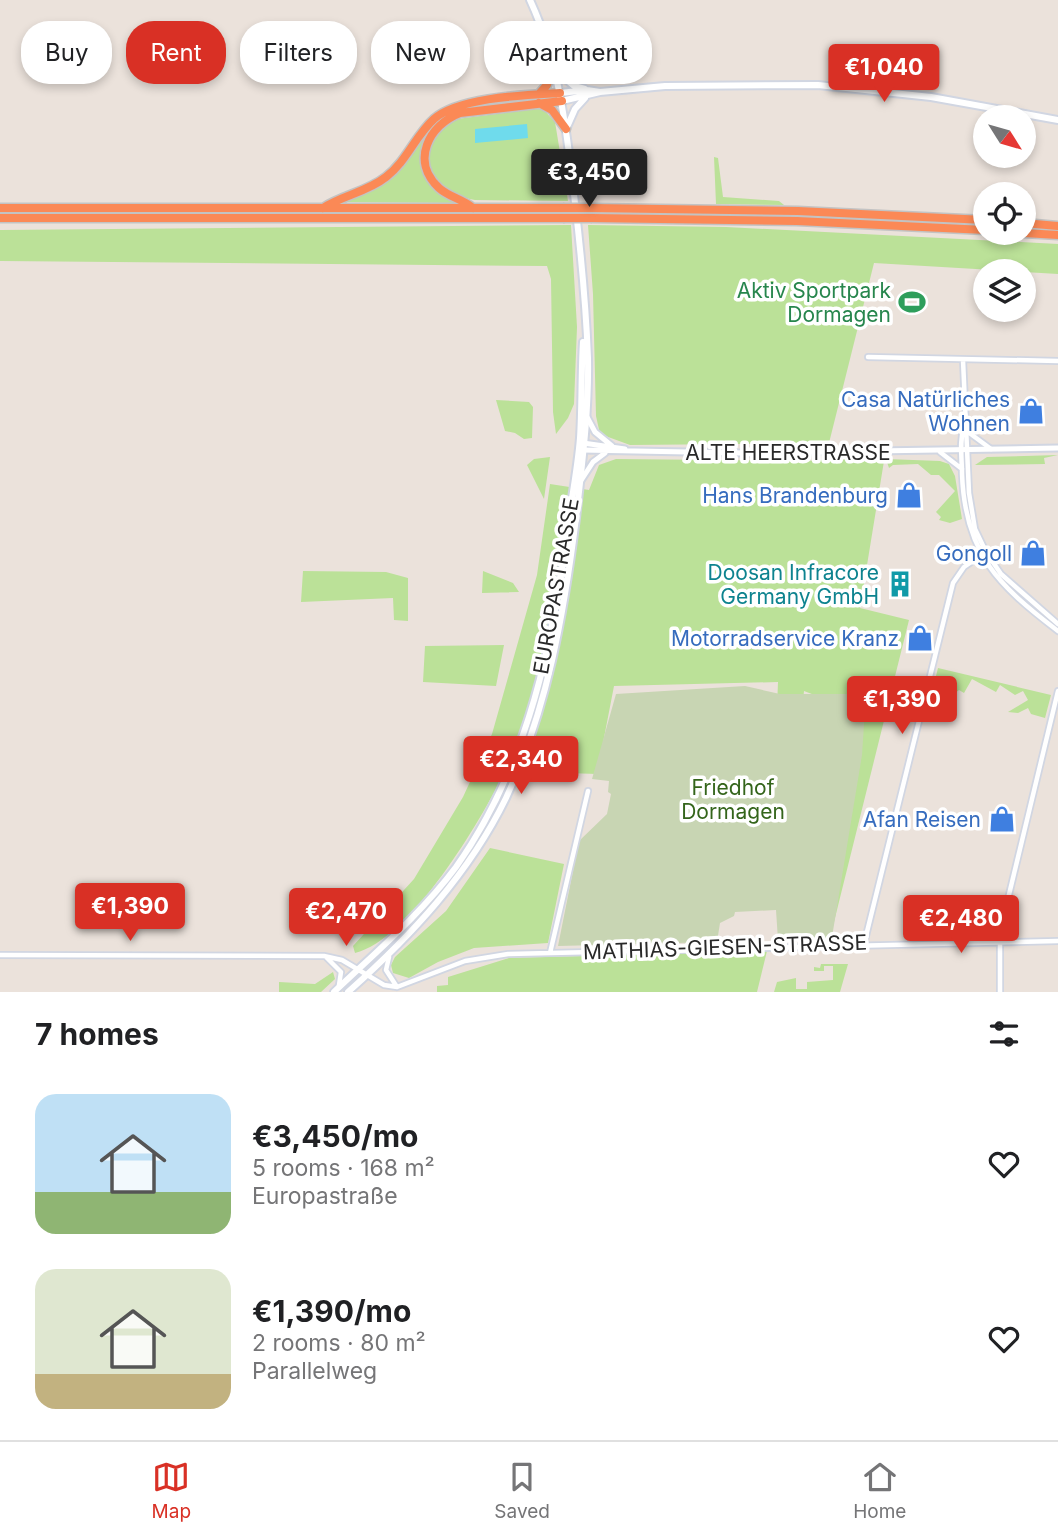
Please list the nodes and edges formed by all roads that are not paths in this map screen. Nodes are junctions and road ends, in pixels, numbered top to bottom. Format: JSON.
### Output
{"nodes":[{"id":1,"x":530,"y":0,"type":"edge"},
{"id":2,"x":538,"y":21,"type":"edge"},
{"id":3,"x":547,"y":84,"type":"edge"},
{"id":4,"x":558,"y":84,"type":"edge"},
{"id":5,"x":572,"y":84,"type":"edge"},
{"id":6,"x":586,"y":94,"type":"junction"},
{"id":7,"x":561,"y":97,"type":"junction"},
{"id":8,"x":539,"y":99,"type":"junction"},
{"id":9,"x":1058,"y":120,"type":"edge"},
{"id":10,"x":566,"y":129,"type":"junction"},
{"id":11,"x":0,"y":208,"type":"edge"},
{"id":12,"x":323,"y":208,"type":"junction"},
{"id":13,"x":473,"y":208,"type":"junction"},
{"id":14,"x":0,"y":218,"type":"edge"},
{"id":15,"x":973,"y":220,"type":"edge"},
{"id":16,"x":1036,"y":224,"type":"edge"},
{"id":17,"x":1058,"y":226,"type":"edge"},
{"id":18,"x":973,"y":230,"type":"edge"},
{"id":19,"x":1036,"y":234,"type":"edge"},
{"id":20,"x":1058,"y":235,"type":"edge"},
{"id":21,"x":584,"y":321,"type":"junction"},
{"id":22,"x":869,"y":357,"type":"dead end"},
{"id":23,"x":963,"y":360,"type":"junction"},
{"id":24,"x":1058,"y":361,"type":"edge"},
{"id":25,"x":586,"y":416,"type":"junction"},
{"id":26,"x":964,"y":426,"type":"junction"},
{"id":27,"x":968,"y":432,"type":"junction"},
{"id":28,"x":582,"y":447,"type":"junction"},
{"id":29,"x":614,"y":447,"type":"junction"},
{"id":30,"x":1058,"y":448,"type":"edge"},
{"id":31,"x":992,"y":449,"type":"junction"},
{"id":32,"x":961,"y":450,"type":"junction"},
{"id":33,"x":969,"y":450,"type":"junction"},
{"id":34,"x":635,"y":451,"type":"junction"},
{"id":35,"x":606,"y":452,"type":"junction"},
{"id":36,"x":940,"y":452,"type":"junction"},
{"id":37,"x":962,"y":470,"type":"junction"},
{"id":38,"x":580,"y":482,"type":"junction"},
{"id":39,"x":983,"y":554,"type":"junction"},
{"id":40,"x":1058,"y":624,"type":"edge"},
{"id":41,"x":1058,"y":631,"type":"edge"},
{"id":42,"x":1058,"y":691,"type":"edge"},
{"id":43,"x":588,"y":791,"type":"dead end"},
{"id":44,"x":1058,"y":941,"type":"edge"},
{"id":45,"x":999,"y":942,"type":"junction"},
{"id":46,"x":864,"y":944,"type":"junction"},
{"id":47,"x":393,"y":951,"type":"junction"},
{"id":48,"x":550,"y":953,"type":"junction"},
{"id":49,"x":0,"y":955,"type":"edge"},
{"id":50,"x":324,"y":956,"type":"junction"},
{"id":51,"x":359,"y":969,"type":"junction"},
{"id":52,"x":368,"y":975,"type":"junction"},
{"id":53,"x":397,"y":987,"type":"junction"},
{"id":54,"x":336,"y":990,"type":"edge"},
{"id":55,"x":348,"y":992,"type":"edge"},
{"id":56,"x":1000,"y":992,"type":"edge"}],
"edges":[{"from":1,"to":2,"type":"main road","name":"EUROPASTRASSE"},
{"from":3,"to":8,"type":"highway"},
{"from":4,"to":7,"type":"main road","name":"EUROPASTRASSE"},
{"from":5,"to":6,"type":"main road"},
{"from":6,"to":7,"type":"main road"},
{"from":6,"to":9,"type":"main road"},
{"from":6,"to":10,"type":"main road"},
{"from":7,"to":8,"type":"highway"},
{"from":7,"to":10,"type":"main road","name":"EUROPASTRASSE"},
{"from":8,"to":10,"type":"highway"},
{"from":8,"to":12,"type":"highway"},
{"from":8,"to":13,"type":"highway"},
{"from":10,"to":21,"type":"main road","name":"EUROPASTRASSE"},
{"from":11,"to":12,"type":"highway"},
{"from":12,"to":13,"type":"highway"},
{"from":13,"to":15,"type":"highway","bridge":true},
{"from":14,"to":18,"type":"highway","bridge":true},
{"from":16,"to":17,"type":"highway"},
{"from":19,"to":20,"type":"highway"},
{"from":21,"to":25,"type":"main road","name":"EUROPASTRASSE"},
{"from":21,"to":28,"type":"main road","name":"EUROPASTRASSE"},
{"from":22,"to":23,"type":"street"},
{"from":23,"to":24,"type":"street"},
{"from":23,"to":26,"type":"street"},
{"from":25,"to":28,"type":"main road","name":"EUROPASTRASSE"},
{"from":25,"to":29,"type":"street"},
{"from":26,"to":27,"type":"street"},
{"from":26,"to":32,"type":"street"},
{"from":27,"to":31,"type":"street"},
{"from":27,"to":33,"type":"street"},
{"from":28,"to":29,"type":"street","name":"ALTE HEERSTRASSE"},
{"from":28,"to":35,"type":"street","name":"ALTE HEERSTRASSE"},
{"from":28,"to":38,"type":"main road","name":"EUROPASTRASSE"},
{"from":28,"to":51,"type":"main road","name":"EUROPASTRASSE"},
{"from":29,"to":34,"type":"street","name":"ALTE HEERSTRASSE"},
{"from":30,"to":31,"type":"street","name":"ALTE HEERSTRASSE"},
{"from":31,"to":33,"type":"street","name":"ALTE HEERSTRASSE"},
{"from":32,"to":33,"type":"street","name":"ALTE HEERSTRASSE"},
{"from":32,"to":36,"type":"street","name":"ALTE HEERSTRASSE"},
{"from":32,"to":37,"type":"street"},
{"from":33,"to":39,"type":"street"},
{"from":34,"to":35,"type":"street","name":"ALTE HEERSTRASSE"},
{"from":34,"to":36,"type":"street","name":"ALTE HEERSTRASSE"},
{"from":35,"to":38,"type":"street"},
{"from":36,"to":37,"type":"street"},
{"from":37,"to":39,"type":"street"},
{"from":38,"to":47,"type":"main road","name":"EUROPASTRASSE"},
{"from":39,"to":40,"type":"street"},
{"from":39,"to":41,"type":"street"},
{"from":39,"to":46,"type":"street"},
{"from":42,"to":45,"type":"street"},
{"from":43,"to":48,"type":"street"},
{"from":44,"to":45,"type":"street","name":"MATHIAS-GIESEN-STRASSE"},
{"from":45,"to":46,"type":"street","name":"MATHIAS-GIESEN-STRASSE"},
{"from":45,"to":56,"type":"street"},
{"from":46,"to":48,"type":"street","name":"MATHIAS-GIESEN-STRASSE"},
{"from":47,"to":52,"type":"main road","name":"EUROPASTRASSE"},
{"from":47,"to":53,"type":"street"},
{"from":48,"to":53,"type":"street","name":"MATHIAS-GIESEN-STRASSE"},
{"from":49,"to":50,"type":"street"},
{"from":50,"to":51,"type":"street"},
{"from":50,"to":54,"type":"street"},
{"from":51,"to":52,"type":"street"},
{"from":51,"to":54,"type":"main road","name":"EUROPASTRASSE"},
{"from":52,"to":53,"type":"street"},
{"from":52,"to":55,"type":"main road","name":"EUROPASTRASSE"}]}
